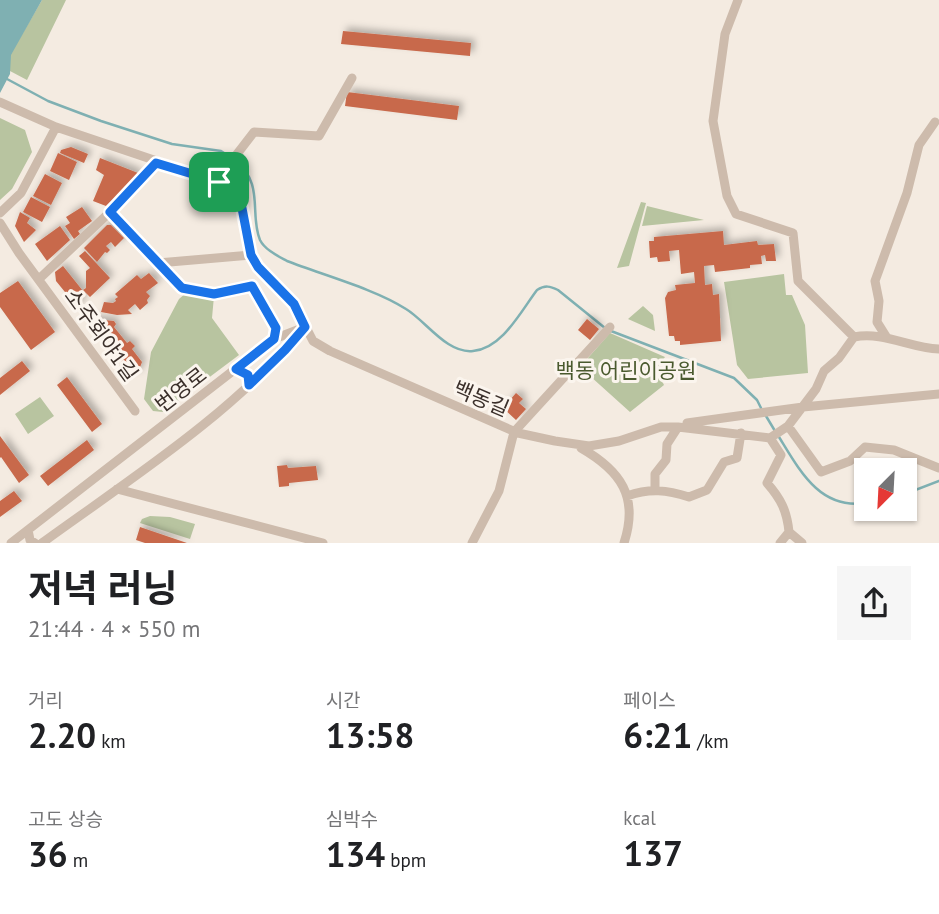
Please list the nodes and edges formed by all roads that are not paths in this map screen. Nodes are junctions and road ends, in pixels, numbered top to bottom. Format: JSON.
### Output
{"nodes":[{"id":1,"x":738,"y":0,"type":"edge"},
{"id":2,"x":352,"y":78,"type":"dead end"},
{"id":3,"x":0,"y":102,"type":"edge"},
{"id":4,"x":934,"y":122,"type":"dead end"},
{"id":5,"x":56,"y":127,"type":"junction"},
{"id":6,"x":156,"y":163,"type":"junction"},
{"id":7,"x":219,"y":182,"type":"junction"},
{"id":8,"x":110,"y":212,"type":"junction"},
{"id":9,"x":0,"y":213,"type":"edge"},
{"id":10,"x":0,"y":223,"type":"edge"},
{"id":11,"x":251,"y":255,"type":"junction"},
{"id":12,"x":158,"y":263,"type":"junction"},
{"id":13,"x":38,"y":279,"type":"junction"},
{"id":14,"x":305,"y":327,"type":"junction"},
{"id":15,"x":610,"y":327,"type":"dead end"},
{"id":16,"x":854,"y":337,"type":"junction"},
{"id":17,"x":887,"y":338,"type":"junction"},
{"id":18,"x":274,"y":339,"type":"junction"},
{"id":19,"x":939,"y":349,"type":"edge"},
{"id":20,"x":236,"y":369,"type":"junction"},
{"id":21,"x":249,"y":385,"type":"junction"},
{"id":22,"x":939,"y":394,"type":"edge"},
{"id":23,"x":803,"y":407,"type":"junction"},
{"id":24,"x":135,"y":411,"type":"dead end"},
{"id":25,"x":678,"y":426,"type":"junction"},
{"id":26,"x":788,"y":426,"type":"junction"},
{"id":27,"x":661,"y":427,"type":"junction"},
{"id":28,"x":514,"y":432,"type":"junction"},
{"id":29,"x":741,"y":433,"type":"junction"},
{"id":30,"x":770,"y":438,"type":"junction"},
{"id":31,"x":576,"y":444,"type":"junction"},
{"id":32,"x":939,"y":468,"type":"edge"},
{"id":33,"x":117,"y":489,"type":"junction"},
{"id":34,"x":655,"y":490,"type":"junction"},
{"id":35,"x":627,"y":496,"type":"junction"},
{"id":36,"x":28,"y":530,"type":"junction"},
{"id":37,"x":789,"y":532,"type":"junction"},
{"id":38,"x":11,"y":543,"type":"edge"},
{"id":39,"x":35,"y":543,"type":"edge"},
{"id":40,"x":42,"y":543,"type":"edge"},
{"id":41,"x":323,"y":543,"type":"edge"},
{"id":42,"x":472,"y":543,"type":"edge"},
{"id":43,"x":624,"y":543,"type":"edge"},
{"id":44,"x":780,"y":543,"type":"edge"},
{"id":45,"x":802,"y":543,"type":"edge"}],
"edges":[{"from":1,"to":16,"type":"street"},
{"from":2,"to":7,"type":"street"},
{"from":3,"to":5,"type":"street"},
{"from":4,"to":17,"type":"street"},
{"from":5,"to":6,"type":"street"},
{"from":5,"to":9,"type":"street"},
{"from":6,"to":7,"type":"street"},
{"from":6,"to":8,"type":"street","name":"소주회야1길"},
{"from":7,"to":11,"type":"street"},
{"from":8,"to":12,"type":"street"},
{"from":8,"to":13,"type":"street","name":"소주회야1길"},
{"from":10,"to":13,"type":"street","name":"소주회야1길"},
{"from":11,"to":12,"type":"street"},
{"from":11,"to":14,"type":"street","name":"백동길"},
{"from":12,"to":18,"type":"street"},
{"from":13,"to":24,"type":"street","name":"소주회야1길"},
{"from":14,"to":18,"type":"street","name":"번영로"},
{"from":14,"to":21,"type":"street","name":"번영로"},
{"from":14,"to":28,"type":"street","name":"백동길"},
{"from":15,"to":28,"type":"street"},
{"from":16,"to":17,"type":"street"},
{"from":16,"to":23,"type":"street"},
{"from":17,"to":19,"type":"street"},
{"from":18,"to":20,"type":"street","name":"번영로"},
{"from":20,"to":21,"type":"street"},
{"from":20,"to":36,"type":"street","name":"번영로"},
{"from":21,"to":33,"type":"street","name":"번영로"},
{"from":22,"to":23,"type":"street","name":"백동길"},
{"from":23,"to":26,"type":"street"},
{"from":23,"to":27,"type":"street","name":"백동길"},
{"from":25,"to":27,"type":"street","name":"백동길"},
{"from":25,"to":29,"type":"street","name":"백동길"},
{"from":25,"to":34,"type":"street"},
{"from":26,"to":30,"type":"street"},
{"from":26,"to":32,"type":"street"},
{"from":27,"to":31,"type":"street","name":"백동길"},
{"from":28,"to":31,"type":"street","name":"백동길"},
{"from":28,"to":42,"type":"street"},
{"from":29,"to":30,"type":"street","name":"백동길"},
{"from":29,"to":34,"type":"street"},
{"from":30,"to":37,"type":"street"},
{"from":31,"to":35,"type":"street"},
{"from":33,"to":40,"type":"street","name":"번영로"},
{"from":33,"to":41,"type":"street"},
{"from":34,"to":35,"type":"street"},
{"from":35,"to":43,"type":"street"},
{"from":36,"to":38,"type":"street","name":"번영로"},
{"from":36,"to":39,"type":"street"},
{"from":37,"to":44,"type":"street"},
{"from":37,"to":45,"type":"street"}]}
